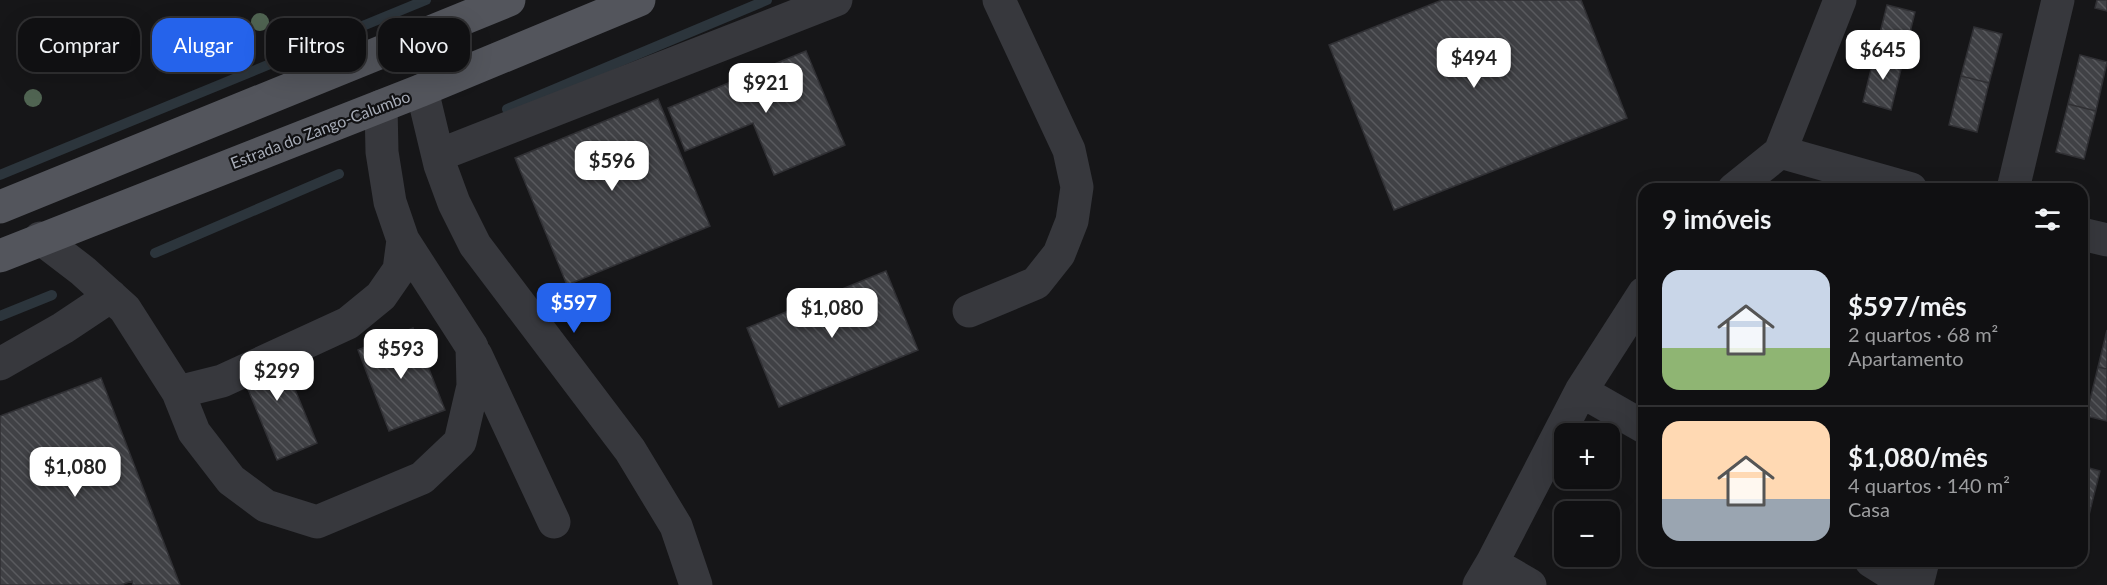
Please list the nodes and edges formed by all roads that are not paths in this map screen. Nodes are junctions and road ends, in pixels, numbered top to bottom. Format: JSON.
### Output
{"nodes":[{"id":1,"x":509,"y":0,"type":"edge"},
{"id":2,"x":639,"y":0,"type":"edge"},
{"id":3,"x":836,"y":0,"type":"edge"},
{"id":4,"x":999,"y":0,"type":"edge"},
{"id":5,"x":1840,"y":0,"type":"edge"},
{"id":6,"x":2058,"y":0,"type":"edge"},
{"id":7,"x":422,"y":90,"type":"junction"},
{"id":8,"x":381,"y":106,"type":"junction"},
{"id":9,"x":1780,"y":152,"type":"junction"},
{"id":10,"x":439,"y":155,"type":"junction"},
{"id":11,"x":1741,"y":183,"type":"edge"},
{"id":12,"x":1890,"y":183,"type":"edge"},
{"id":13,"x":2014,"y":183,"type":"edge"},
{"id":14,"x":0,"y":207,"type":"edge"},
{"id":15,"x":2088,"y":235,"type":"edge"},
{"id":16,"x":40,"y":238,"type":"junction"},
{"id":17,"x":403,"y":240,"type":"junction"},
{"id":18,"x":2107,"y":240,"type":"edge"},
{"id":19,"x":0,"y":256,"type":"edge"},
{"id":20,"x":111,"y":296,"type":"junction"},
{"id":21,"x":1638,"y":302,"type":"edge"},
{"id":22,"x":969,"y":310,"type":"dead end"},
{"id":23,"x":472,"y":347,"type":"junction"},
{"id":24,"x":0,"y":364,"type":"edge"},
{"id":25,"x":1581,"y":391,"type":"junction"},
{"id":26,"x":178,"y":392,"type":"junction"},
{"id":27,"x":1638,"y":424,"type":"edge"},
{"id":28,"x":554,"y":522,"type":"dead end"},
{"id":29,"x":1880,"y":567,"type":"edge"},
{"id":30,"x":1922,"y":567,"type":"edge"},
{"id":31,"x":1485,"y":574,"type":"edge"},
{"id":32,"x":696,"y":585,"type":"edge"},
{"id":33,"x":1530,"y":585,"type":"edge"},
{"id":34,"x":1909,"y":585,"type":"edge"},
{"id":35,"x":1917,"y":585,"type":"edge"}],
"edges":[{"from":1,"to":14,"type":"main road"},
{"from":2,"to":7,"type":"main road","name":"Estrada do Zango-Calumbo"},
{"from":3,"to":10,"type":"street"},
{"from":4,"to":22,"type":"street"},
{"from":5,"to":9,"type":"street"},
{"from":6,"to":13,"type":"street"},
{"from":7,"to":8,"type":"main road","name":"Estrada do Zango-Calumbo"},
{"from":7,"to":10,"type":"street"},
{"from":8,"to":16,"type":"main road","name":"Estrada do Zango-Calumbo"},
{"from":8,"to":17,"type":"street"},
{"from":9,"to":11,"type":"street"},
{"from":9,"to":12,"type":"street"},
{"from":10,"to":32,"type":"street"},
{"from":15,"to":18,"type":"street"},
{"from":16,"to":19,"type":"main road","name":"Estrada do Zango-Calumbo"},
{"from":16,"to":20,"type":"street"},
{"from":17,"to":23,"type":"street"},
{"from":17,"to":26,"type":"street"},
{"from":20,"to":24,"type":"street"},
{"from":20,"to":26,"type":"street"},
{"from":21,"to":25,"type":"street"},
{"from":23,"to":26,"type":"street"},
{"from":23,"to":28,"type":"street"},
{"from":25,"to":27,"type":"street"},
{"from":25,"to":31,"type":"street"},
{"from":29,"to":34,"type":"street"},
{"from":30,"to":35,"type":"street"},
{"from":31,"to":33,"type":"street"}]}
